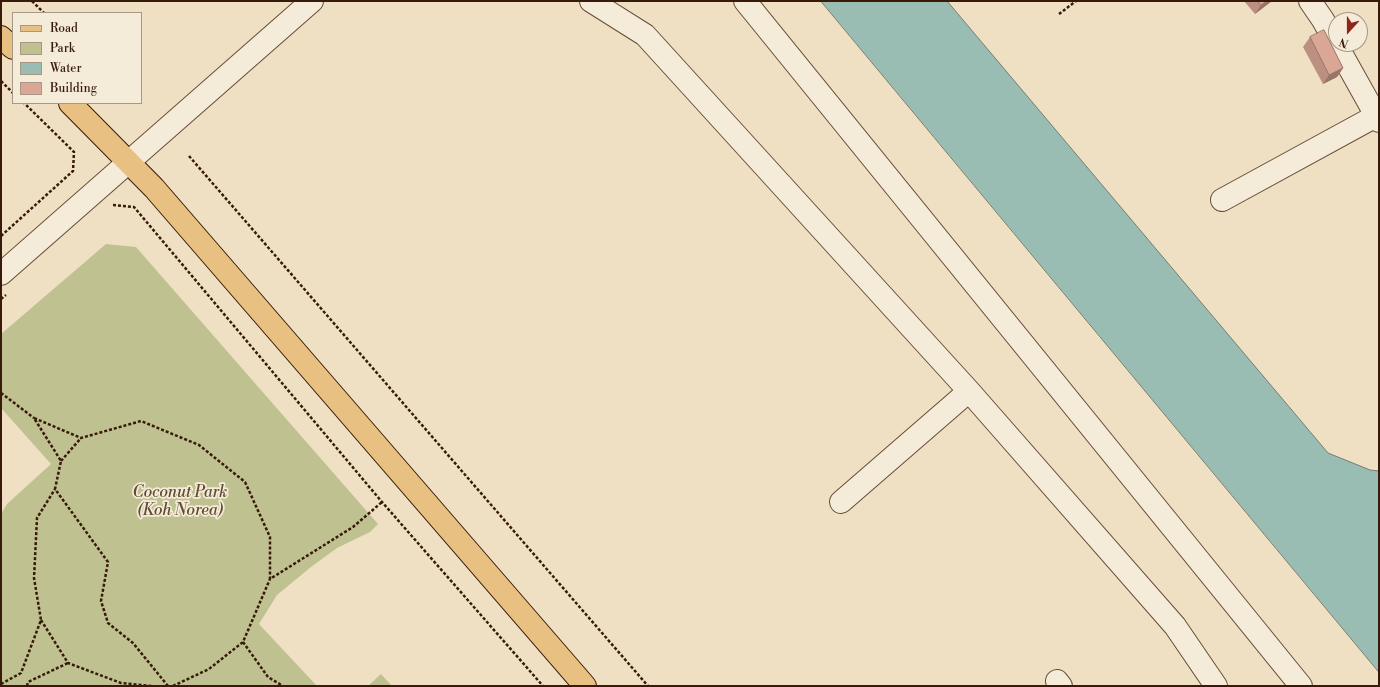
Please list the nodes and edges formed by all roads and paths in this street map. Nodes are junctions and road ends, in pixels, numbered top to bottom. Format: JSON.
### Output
{"nodes":[{"id":1,"x":32,"y":1,"type":"edge"},
{"id":2,"x":312,"y":1,"type":"edge"},
{"id":3,"x":592,"y":1,"type":"edge"},
{"id":4,"x":745,"y":1,"type":"edge"},
{"id":5,"x":1076,"y":1,"type":"edge"},
{"id":6,"x":1310,"y":1,"type":"edge"},
{"id":7,"x":43,"y":12,"type":"edge"},
{"id":8,"x":1059,"y":14,"type":"dead end"},
{"id":9,"x":1328,"y":29,"type":"edge"},
{"id":10,"x":1,"y":37,"type":"edge"},
{"id":11,"x":12,"y":47,"type":"edge"},
{"id":12,"x":1341,"y":52,"type":"edge"},
{"id":13,"x":1,"y":81,"type":"edge"},
{"id":14,"x":12,"y":92,"type":"edge"},
{"id":15,"x":25,"y":104,"type":"edge"},
{"id":16,"x":71,"y":104,"type":"edge"},
{"id":17,"x":1375,"y":106,"type":"edge"},
{"id":18,"x":189,"y":156,"type":"dead end"},
{"id":19,"x":130,"y":163,"type":"junction"},
{"id":20,"x":1222,"y":200,"type":"dead end"},
{"id":21,"x":107,"y":205,"type":"dead end"},
{"id":22,"x":1,"y":236,"type":"edge"},
{"id":23,"x":1,"y":274,"type":"edge"},
{"id":24,"x":969,"y":391,"type":"junction"},
{"id":25,"x":1,"y":393,"type":"edge"},
{"id":26,"x":34,"y":418,"type":"junction"},
{"id":27,"x":81,"y":438,"type":"junction"},
{"id":28,"x":61,"y":461,"type":"junction"},
{"id":29,"x":55,"y":488,"type":"junction"},
{"id":30,"x":382,"y":502,"type":"junction"},
{"id":31,"x":841,"y":502,"type":"dead end"},
{"id":32,"x":270,"y":579,"type":"junction"},
{"id":33,"x":41,"y":620,"type":"junction"},
{"id":34,"x":243,"y":642,"type":"junction"},
{"id":35,"x":68,"y":663,"type":"junction"},
{"id":36,"x":1,"y":684,"type":"edge"},
{"id":37,"x":27,"y":686,"type":"edge"},
{"id":38,"x":152,"y":686,"type":"edge"},
{"id":39,"x":168,"y":686,"type":"edge"},
{"id":40,"x":174,"y":686,"type":"edge"},
{"id":41,"x":283,"y":686,"type":"edge"},
{"id":42,"x":543,"y":686,"type":"edge"},
{"id":43,"x":585,"y":686,"type":"edge"},
{"id":44,"x":648,"y":686,"type":"edge"},
{"id":45,"x":1216,"y":686,"type":"edge"},
{"id":46,"x":1301,"y":686,"type":"edge"}],
"edges":[{"from":1,"to":7,"type":"path"},
{"from":2,"to":19,"type":"street"},
{"from":3,"to":24,"type":"street"},
{"from":4,"to":46,"type":"street"},
{"from":5,"to":8,"type":"path"},
{"from":6,"to":9,"type":"street"},
{"from":10,"to":11,"type":"main road"},
{"from":12,"to":17,"type":"street"},
{"from":13,"to":14,"type":"path"},
{"from":15,"to":22,"type":"path"},
{"from":16,"to":19,"type":"main road"},
{"from":17,"to":20,"type":"street"},
{"from":18,"to":44,"type":"path"},
{"from":19,"to":23,"type":"street"},
{"from":19,"to":43,"type":"main road"},
{"from":21,"to":30,"type":"path"},
{"from":24,"to":31,"type":"street"},
{"from":24,"to":45,"type":"street"},
{"from":25,"to":26,"type":"path"},
{"from":26,"to":27,"type":"path"},
{"from":26,"to":28,"type":"path"},
{"from":27,"to":28,"type":"path"},
{"from":27,"to":32,"type":"path"},
{"from":28,"to":29,"type":"path"},
{"from":29,"to":33,"type":"path"},
{"from":29,"to":39,"type":"path"},
{"from":30,"to":32,"type":"path"},
{"from":30,"to":42,"type":"path"},
{"from":32,"to":34,"type":"path"},
{"from":33,"to":35,"type":"path"},
{"from":33,"to":36,"type":"path"},
{"from":34,"to":40,"type":"path"},
{"from":34,"to":41,"type":"path"},
{"from":35,"to":37,"type":"path"},
{"from":35,"to":38,"type":"path"}]}
